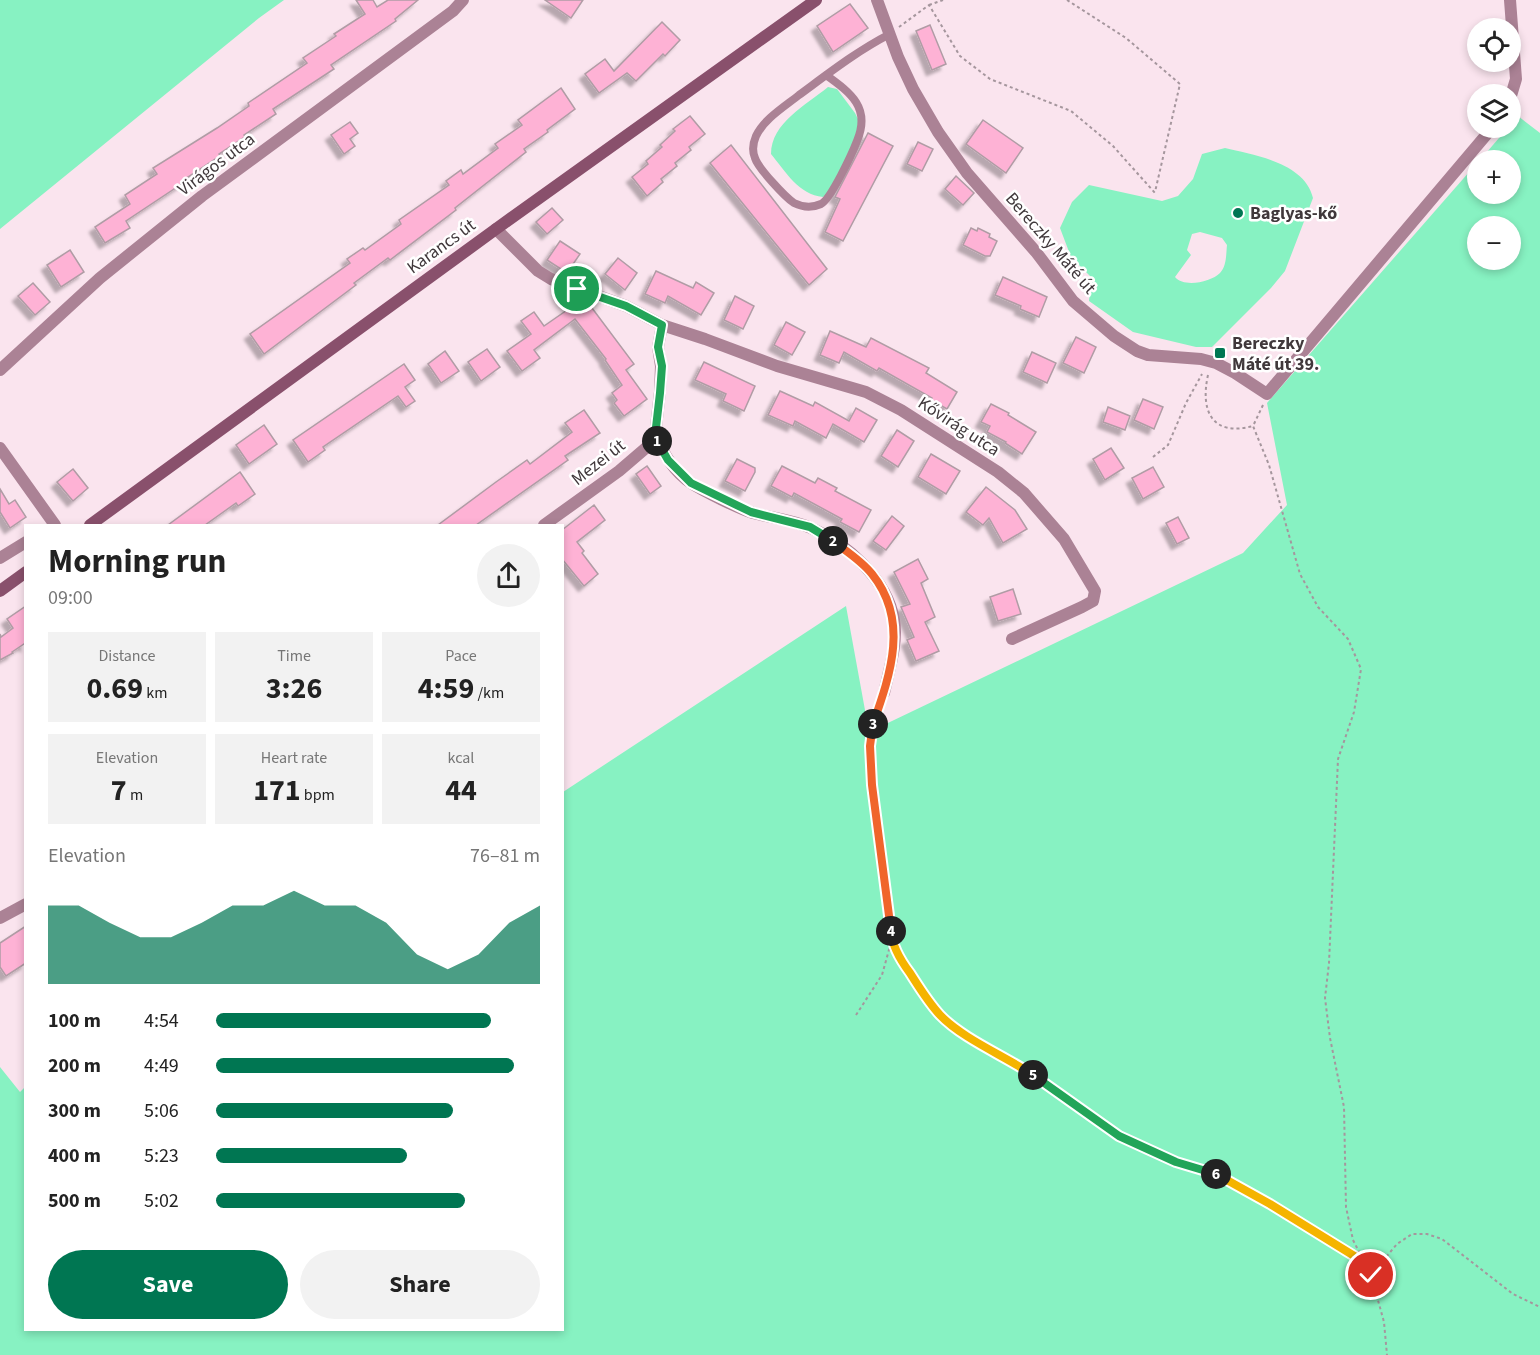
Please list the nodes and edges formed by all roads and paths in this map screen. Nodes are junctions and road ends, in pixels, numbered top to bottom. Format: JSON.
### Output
{"nodes":[{"id":1,"x":463,"y":0,"type":"edge"},
{"id":2,"x":816,"y":0,"type":"edge"},
{"id":3,"x":877,"y":0,"type":"edge"},
{"id":4,"x":943,"y":0,"type":"edge"},
{"id":5,"x":1067,"y":0,"type":"edge"},
{"id":6,"x":1510,"y":0,"type":"edge"},
{"id":7,"x":929,"y":5,"type":"junction"},
{"id":8,"x":890,"y":34,"type":"junction"},
{"id":9,"x":826,"y":75,"type":"junction"},
{"id":10,"x":1514,"y":84,"type":"edge"},
{"id":11,"x":1484,"y":138,"type":"edge"},
{"id":12,"x":496,"y":229,"type":"junction"},
{"id":13,"x":662,"y":325,"type":"junction"},
{"id":14,"x":1211,"y":362,"type":"junction"},
{"id":15,"x":0,"y":370,"type":"edge"},
{"id":16,"x":1267,"y":394,"type":"junction"},
{"id":17,"x":1253,"y":426,"type":"junction"},
{"id":18,"x":655,"y":436,"type":"junction"},
{"id":19,"x":0,"y":448,"type":"edge"},
{"id":20,"x":1153,"y":457,"type":"dead end"},
{"id":21,"x":53,"y":524,"type":"edge"},
{"id":22,"x":91,"y":524,"type":"edge"},
{"id":23,"x":545,"y":524,"type":"edge"},
{"id":24,"x":24,"y":543,"type":"edge"},
{"id":25,"x":0,"y":558,"type":"edge"},
{"id":26,"x":24,"y":573,"type":"edge"},
{"id":27,"x":0,"y":591,"type":"edge"},
{"id":28,"x":1011,"y":639,"type":"dead end"},
{"id":29,"x":884,"y":693,"type":"joint"},
{"id":30,"x":24,"y":905,"type":"edge"},
{"id":31,"x":0,"y":918,"type":"edge"},
{"id":32,"x":892,"y":939,"type":"junction"},
{"id":33,"x":856,"y":1015,"type":"dead end"},
{"id":34,"x":1364,"y":1262,"type":"junction"},
{"id":35,"x":1371,"y":1275,"type":"junction"},
{"id":36,"x":1540,"y":1307,"type":"edge"},
{"id":37,"x":1387,"y":1355,"type":"edge"}],
"edges":[{"from":1,"to":15,"type":"street","name":"Virágos utca"},
{"from":2,"to":12,"type":"main road","name":"Karancs út"},
{"from":3,"to":8,"type":"street","name":"Bereczky Máté út"},
{"from":4,"to":7,"type":"path"},
{"from":5,"to":7,"type":"path"},
{"from":6,"to":10,"type":"street"},
{"from":7,"to":8,"type":"path"},
{"from":8,"to":9,"type":"lane"},
{"from":8,"to":14,"type":"street","name":"Bereczky Máté út"},
{"from":9,"to":9,"type":"lane"},
{"from":11,"to":16,"type":"street"},
{"from":12,"to":13,"type":"street"},
{"from":12,"to":22,"type":"main road","name":"Karancs út"},
{"from":13,"to":18,"type":"street"},
{"from":13,"to":28,"type":"street","name":"Kővirág utca"},
{"from":14,"to":16,"type":"street","name":"Bereczky Máté út"},
{"from":14,"to":17,"type":"path"},
{"from":14,"to":20,"type":"path"},
{"from":16,"to":17,"type":"path"},
{"from":17,"to":34,"type":"path"},
{"from":18,"to":23,"type":"street","name":"Mezei út"},
{"from":18,"to":29,"type":"street"},
{"from":19,"to":21,"type":"street"},
{"from":24,"to":25,"type":"street"},
{"from":26,"to":27,"type":"main road"},
{"from":29,"to":32,"type":"path"},
{"from":30,"to":31,"type":"street"},
{"from":32,"to":33,"type":"path"},
{"from":32,"to":34,"type":"path"},
{"from":34,"to":35,"type":"path"},
{"from":35,"to":36,"type":"path"},
{"from":35,"to":37,"type":"path"}]}
